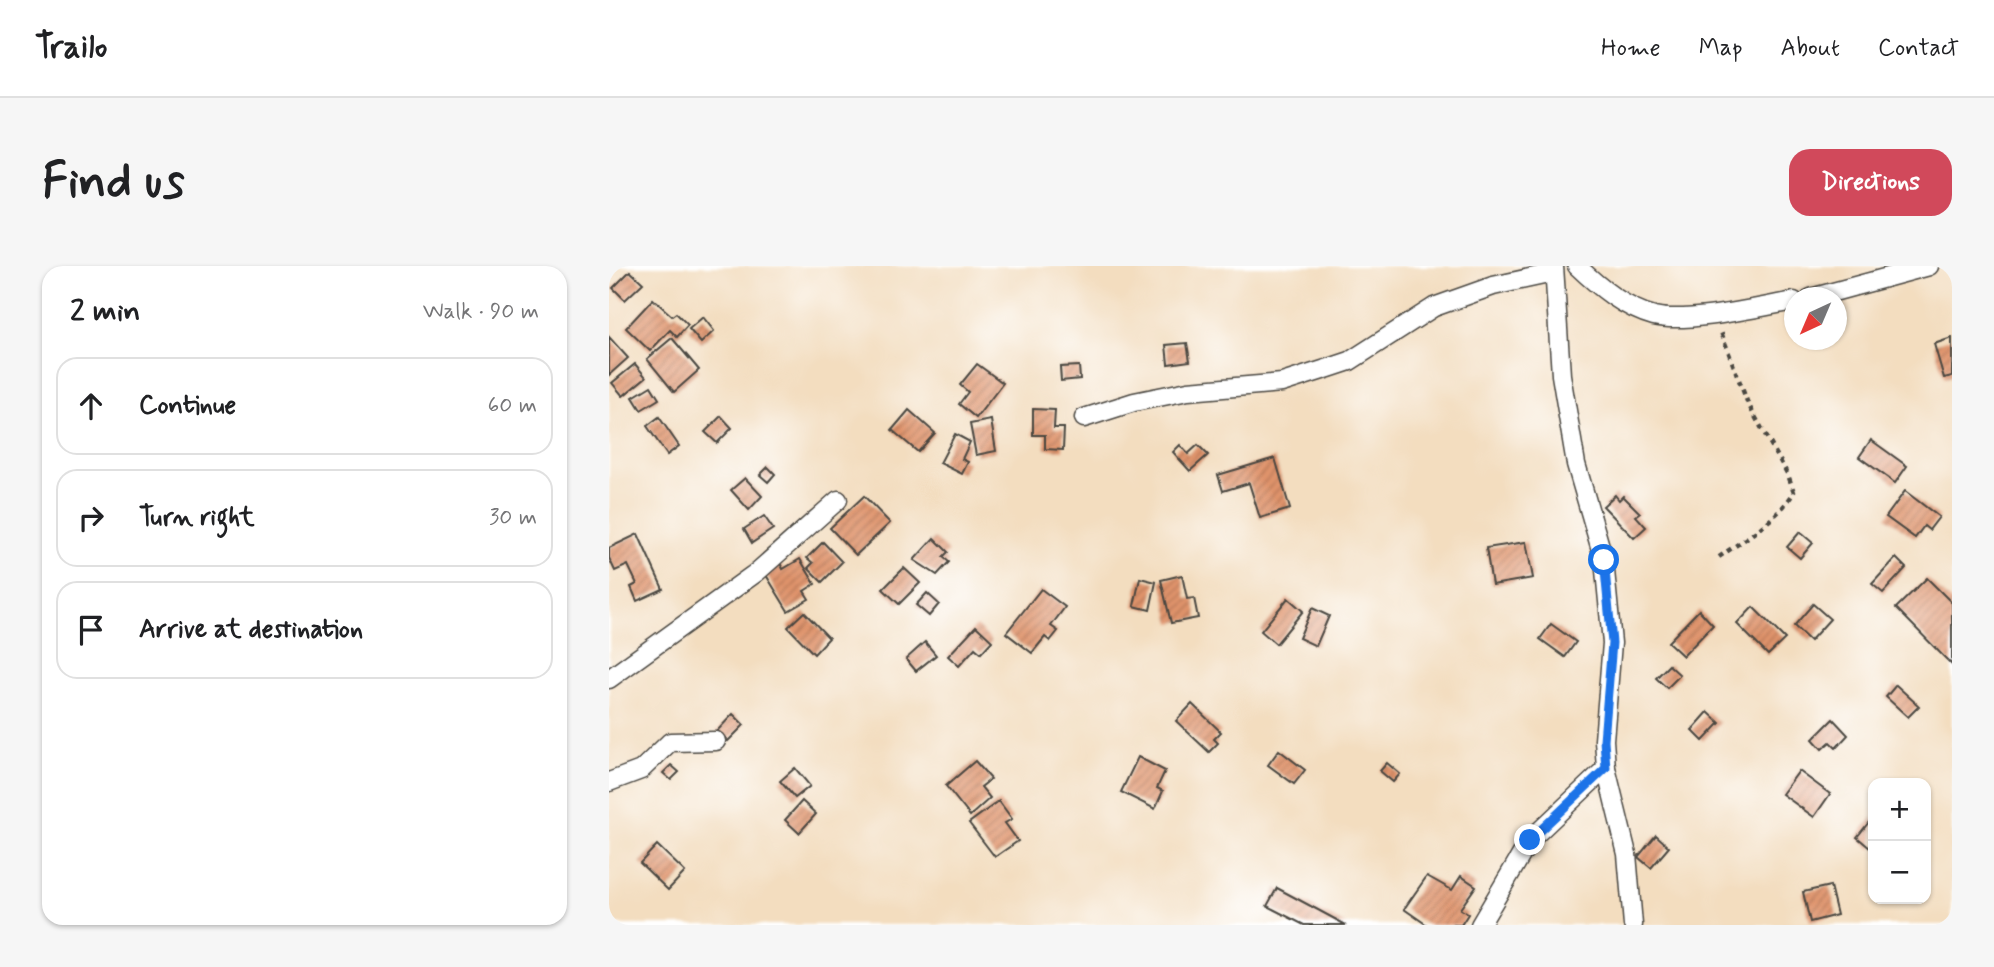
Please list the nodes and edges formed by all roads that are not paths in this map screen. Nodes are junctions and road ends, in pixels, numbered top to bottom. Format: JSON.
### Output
{"nodes":[{"id":1,"x":1577,"y":266,"type":"edge"},
{"id":2,"x":1929,"y":266,"type":"edge"},
{"id":3,"x":1554,"y":270,"type":"edge"},
{"id":4,"x":1847,"y":288,"type":"edge"},
{"id":5,"x":1784,"y":303,"type":"edge"},
{"id":6,"x":1084,"y":418,"type":"dead end"},
{"id":7,"x":838,"y":500,"type":"dead end"},
{"id":8,"x":609,"y":679,"type":"edge"},
{"id":9,"x":716,"y":741,"type":"dead end"},
{"id":10,"x":1606,"y":768,"type":"junction"},
{"id":11,"x":609,"y":782,"type":"edge"},
{"id":12,"x":1480,"y":925,"type":"edge"},
{"id":13,"x":1633,"y":925,"type":"edge"}],
"edges":[{"from":1,"to":5,"type":"street"},
{"from":2,"to":4,"type":"street"},
{"from":3,"to":6,"type":"street"},
{"from":3,"to":10,"type":"street"},
{"from":7,"to":8,"type":"street"},
{"from":9,"to":11,"type":"street"},
{"from":10,"to":12,"type":"street"},
{"from":10,"to":13,"type":"street"}]}
